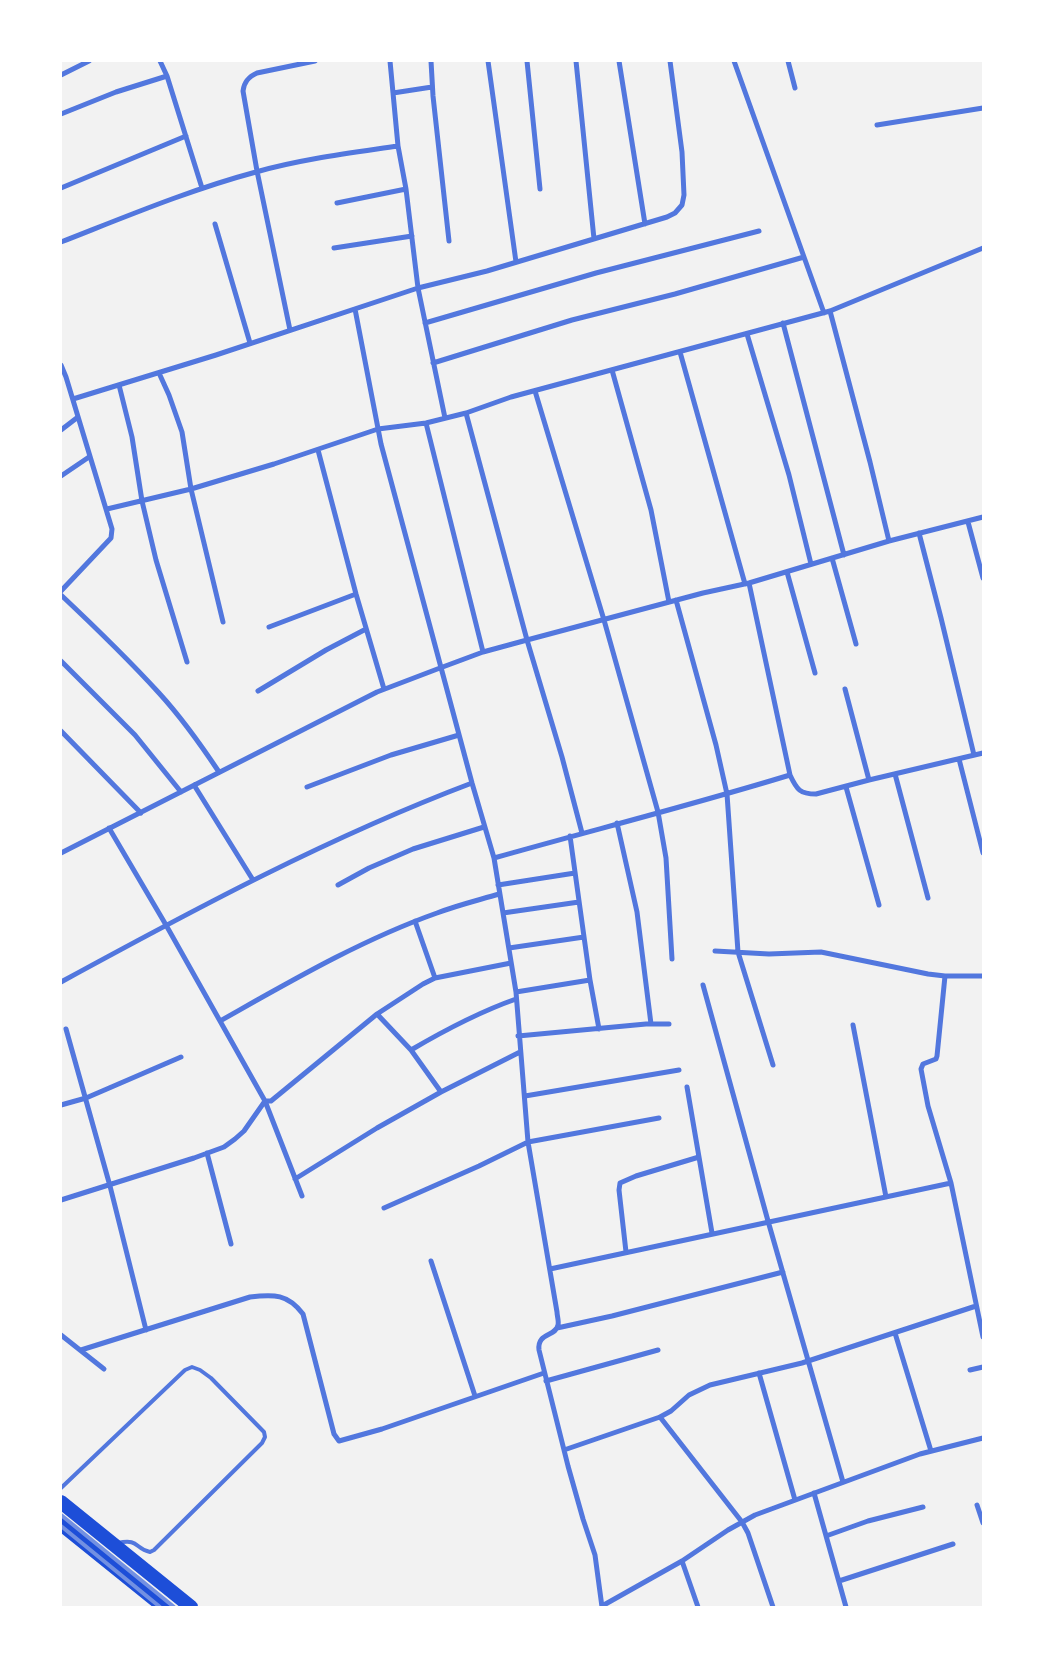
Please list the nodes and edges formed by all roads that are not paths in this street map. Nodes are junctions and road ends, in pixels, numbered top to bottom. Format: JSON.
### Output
{"nodes":[{"id":1,"x":89,"y":61,"type":"edge"},
{"id":2,"x":160,"y":61,"type":"edge"},
{"id":3,"x":316,"y":61,"type":"edge"},
{"id":4,"x":390,"y":61,"type":"edge"},
{"id":5,"x":431,"y":61,"type":"edge"},
{"id":6,"x":488,"y":61,"type":"edge"},
{"id":7,"x":527,"y":61,"type":"edge"},
{"id":8,"x":576,"y":61,"type":"edge"},
{"id":9,"x":619,"y":61,"type":"edge"},
{"id":10,"x":670,"y":61,"type":"edge"},
{"id":11,"x":734,"y":61,"type":"edge"},
{"id":12,"x":788,"y":61,"type":"edge"},
{"id":13,"x":61,"y":75,"type":"edge"},
{"id":14,"x":167,"y":76,"type":"junction"},
{"id":15,"x":432,"y":87,"type":"junction"},
{"id":16,"x":794,"y":88,"type":"dead end"},
{"id":17,"x":393,"y":93,"type":"junction"},
{"id":18,"x":983,"y":108,"type":"edge"},
{"id":19,"x":61,"y":114,"type":"edge"},
{"id":20,"x":877,"y":125,"type":"dead end"},
{"id":21,"x":186,"y":136,"type":"junction"},
{"id":22,"x":398,"y":146,"type":"junction"},
{"id":23,"x":257,"y":171,"type":"junction"},
{"id":24,"x":61,"y":188,"type":"edge"},
{"id":25,"x":202,"y":188,"type":"junction"},
{"id":26,"x":406,"y":189,"type":"junction"},
{"id":27,"x":540,"y":189,"type":"dead end"},
{"id":28,"x":337,"y":203,"type":"dead end"},
{"id":29,"x":214,"y":224,"type":"dead end"},
{"id":30,"x":645,"y":224,"type":"junction"},
{"id":31,"x":759,"y":231,"type":"dead end"},
{"id":32,"x":412,"y":236,"type":"junction"},
{"id":33,"x":594,"y":239,"type":"junction"},
{"id":34,"x":449,"y":241,"type":"dead end"},
{"id":35,"x":61,"y":242,"type":"edge"},
{"id":36,"x":334,"y":248,"type":"dead end"},
{"id":37,"x":983,"y":248,"type":"edge"},
{"id":38,"x":804,"y":257,"type":"junction"},
{"id":39,"x":516,"y":262,"type":"junction"},
{"id":40,"x":418,"y":288,"type":"junction"},
{"id":41,"x":355,"y":309,"type":"junction"},
{"id":42,"x":827,"y":312,"type":"junction"},
{"id":43,"x":425,"y":323,"type":"junction"},
{"id":44,"x":783,"y":323,"type":"junction"},
{"id":45,"x":290,"y":330,"type":"junction"},
{"id":46,"x":747,"y":334,"type":"junction"},
{"id":47,"x":250,"y":343,"type":"junction"},
{"id":48,"x":680,"y":352,"type":"junction"},
{"id":49,"x":433,"y":363,"type":"junction"},
{"id":50,"x":61,"y":365,"type":"edge"},
{"id":51,"x":612,"y":370,"type":"junction"},
{"id":52,"x":159,"y":372,"type":"junction"},
{"id":53,"x":64,"y":379,"type":"edge"},
{"id":54,"x":119,"y":385,"type":"junction"},
{"id":55,"x":536,"y":391,"type":"junction"},
{"id":56,"x":73,"y":399,"type":"junction"},
{"id":57,"x":466,"y":413,"type":"junction"},
{"id":58,"x":78,"y":417,"type":"junction"},
{"id":59,"x":445,"y":418,"type":"junction"},
{"id":60,"x":426,"y":423,"type":"junction"},
{"id":61,"x":378,"y":429,"type":"junction"},
{"id":62,"x":61,"y":430,"type":"edge"},
{"id":63,"x":318,"y":450,"type":"junction"},
{"id":64,"x":89,"y":457,"type":"junction"},
{"id":65,"x":61,"y":476,"type":"edge"},
{"id":66,"x":191,"y":489,"type":"junction"},
{"id":67,"x":142,"y":501,"type":"junction"},
{"id":68,"x":107,"y":509,"type":"junction"},
{"id":69,"x":983,"y":517,"type":"edge"},
{"id":70,"x":968,"y":522,"type":"junction"},
{"id":71,"x":919,"y":533,"type":"junction"},
{"id":72,"x":889,"y":541,"type":"junction"},
{"id":73,"x":844,"y":555,"type":"junction"},
{"id":74,"x":832,"y":558,"type":"junction"},
{"id":75,"x":811,"y":564,"type":"junction"},
{"id":76,"x":787,"y":572,"type":"junction"},
{"id":77,"x":983,"y":578,"type":"edge"},
{"id":78,"x":747,"y":583,"type":"junction"},
{"id":79,"x":61,"y":591,"type":"edge"},
{"id":80,"x":356,"y":594,"type":"junction"},
{"id":81,"x":61,"y":596,"type":"edge"},
{"id":82,"x":676,"y":600,"type":"junction"},
{"id":83,"x":668,"y":602,"type":"junction"},
{"id":84,"x":604,"y":620,"type":"junction"},
{"id":85,"x":223,"y":622,"type":"dead end"},
{"id":86,"x":269,"y":627,"type":"dead end"},
{"id":87,"x":366,"y":629,"type":"junction"},
{"id":88,"x":527,"y":640,"type":"junction"},
{"id":89,"x":856,"y":644,"type":"dead end"},
{"id":90,"x":484,"y":652,"type":"junction"},
{"id":91,"x":61,"y":661,"type":"edge"},
{"id":92,"x":187,"y":662,"type":"dead end"},
{"id":93,"x":440,"y":668,"type":"junction"},
{"id":94,"x":814,"y":673,"type":"dead end"},
{"id":95,"x":384,"y":689,"type":"junction"},
{"id":96,"x":845,"y":689,"type":"dead end"},
{"id":97,"x":258,"y":691,"type":"dead end"},
{"id":98,"x":61,"y":731,"type":"edge"},
{"id":99,"x":459,"y":735,"type":"junction"},
{"id":100,"x":983,"y":753,"type":"edge"},
{"id":101,"x":974,"y":755,"type":"junction"},
{"id":102,"x":959,"y":759,"type":"junction"},
{"id":103,"x":220,"y":772,"type":"junction"},
{"id":104,"x":895,"y":774,"type":"junction"},
{"id":105,"x":790,"y":775,"type":"junction"},
{"id":106,"x":869,"y":780,"type":"junction"},
{"id":107,"x":472,"y":783,"type":"junction"},
{"id":108,"x":194,"y":785,"type":"junction"},
{"id":109,"x":307,"y":787,"type":"dead end"},
{"id":110,"x":846,"y":787,"type":"junction"},
{"id":111,"x":181,"y":792,"type":"junction"},
{"id":112,"x":727,"y":794,"type":"junction"},
{"id":113,"x":141,"y":812,"type":"junction"},
{"id":114,"x":658,"y":812,"type":"junction"},
{"id":115,"x":617,"y":823,"type":"junction"},
{"id":116,"x":484,"y":827,"type":"junction"},
{"id":117,"x":109,"y":828,"type":"junction"},
{"id":118,"x":582,"y":833,"type":"junction"},
{"id":119,"x":570,"y":836,"type":"junction"},
{"id":120,"x":61,"y":853,"type":"edge"},
{"id":121,"x":983,"y":853,"type":"edge"},
{"id":122,"x":494,"y":858,"type":"junction"},
{"id":123,"x":575,"y":873,"type":"junction"},
{"id":124,"x":253,"y":880,"type":"junction"},
{"id":125,"x":338,"y":885,"type":"dead end"},
{"id":126,"x":498,"y":885,"type":"junction"},
{"id":127,"x":499,"y":894,"type":"junction"},
{"id":128,"x":928,"y":898,"type":"dead end"},
{"id":129,"x":579,"y":902,"type":"junction"},
{"id":130,"x":879,"y":905,"type":"dead end"},
{"id":131,"x":503,"y":913,"type":"junction"},
{"id":132,"x":416,"y":921,"type":"junction"},
{"id":133,"x":166,"y":925,"type":"junction"},
{"id":134,"x":584,"y":937,"type":"junction"},
{"id":135,"x":509,"y":948,"type":"junction"},
{"id":136,"x":714,"y":951,"type":"dead end"},
{"id":137,"x":738,"y":952,"type":"junction"},
{"id":138,"x":672,"y":959,"type":"dead end"},
{"id":139,"x":512,"y":963,"type":"junction"},
{"id":140,"x":946,"y":976,"type":"junction"},
{"id":141,"x":983,"y":976,"type":"edge"},
{"id":142,"x":435,"y":978,"type":"junction"},
{"id":143,"x":590,"y":980,"type":"junction"},
{"id":144,"x":61,"y":982,"type":"edge"},
{"id":145,"x":703,"y":986,"type":"dead end"},
{"id":146,"x":516,"y":992,"type":"junction"},
{"id":147,"x":516,"y":999,"type":"junction"},
{"id":148,"x":377,"y":1014,"type":"junction"},
{"id":149,"x":220,"y":1021,"type":"junction"},
{"id":150,"x":651,"y":1024,"type":"junction"},
{"id":151,"x":669,"y":1024,"type":"dead end"},
{"id":152,"x":853,"y":1025,"type":"dead end"},
{"id":153,"x":599,"y":1028,"type":"junction"},
{"id":154,"x":66,"y":1029,"type":"dead end"},
{"id":155,"x":518,"y":1036,"type":"junction"},
{"id":156,"x":412,"y":1050,"type":"junction"},
{"id":157,"x":520,"y":1052,"type":"junction"},
{"id":158,"x":181,"y":1057,"type":"dead end"},
{"id":159,"x":773,"y":1065,"type":"dead end"},
{"id":160,"x":679,"y":1070,"type":"dead end"},
{"id":161,"x":687,"y":1087,"type":"dead end"},
{"id":162,"x":441,"y":1092,"type":"junction"},
{"id":163,"x":524,"y":1096,"type":"junction"},
{"id":164,"x":86,"y":1098,"type":"junction"},
{"id":165,"x":265,"y":1101,"type":"junction"},
{"id":166,"x":61,"y":1105,"type":"edge"},
{"id":167,"x":659,"y":1118,"type":"dead end"},
{"id":168,"x":528,"y":1142,"type":"junction"},
{"id":169,"x":207,"y":1153,"type":"junction"},
{"id":170,"x":699,"y":1157,"type":"junction"},
{"id":171,"x":295,"y":1179,"type":"junction"},
{"id":172,"x":951,"y":1182,"type":"junction"},
{"id":173,"x":110,"y":1186,"type":"junction"},
{"id":174,"x":302,"y":1196,"type":"dead end"},
{"id":175,"x":886,"y":1197,"type":"junction"},
{"id":176,"x":61,"y":1200,"type":"edge"},
{"id":177,"x":384,"y":1208,"type":"dead end"},
{"id":178,"x":768,"y":1221,"type":"junction"},
{"id":179,"x":712,"y":1233,"type":"junction"},
{"id":180,"x":231,"y":1244,"type":"dead end"},
{"id":181,"x":626,"y":1252,"type":"junction"},
{"id":182,"x":431,"y":1261,"type":"dead end"},
{"id":183,"x":550,"y":1269,"type":"junction"},
{"id":184,"x":783,"y":1272,"type":"junction"},
{"id":185,"x":976,"y":1306,"type":"junction"},
{"id":186,"x":557,"y":1328,"type":"junction"},
{"id":187,"x":146,"y":1330,"type":"junction"},
{"id":188,"x":895,"y":1333,"type":"junction"},
{"id":189,"x":61,"y":1335,"type":"edge"},
{"id":190,"x":983,"y":1337,"type":"edge"},
{"id":191,"x":81,"y":1350,"type":"junction"},
{"id":192,"x":658,"y":1350,"type":"dead end"},
{"id":193,"x":809,"y":1361,"type":"junction"},
{"id":194,"x":983,"y":1367,"type":"edge"},
{"id":195,"x":104,"y":1369,"type":"dead end"},
{"id":196,"x":970,"y":1370,"type":"dead end"},
{"id":197,"x":544,"y":1373,"type":"junction"},
{"id":198,"x":758,"y":1373,"type":"junction"},
{"id":199,"x":546,"y":1381,"type":"junction"},
{"id":200,"x":475,"y":1396,"type":"junction"},
{"id":201,"x":660,"y":1417,"type":"junction"},
{"id":202,"x":983,"y":1438,"type":"edge"},
{"id":203,"x":564,"y":1450,"type":"junction"},
{"id":204,"x":931,"y":1451,"type":"junction"},
{"id":205,"x":843,"y":1482,"type":"junction"},
{"id":206,"x":61,"y":1488,"type":"edge"},
{"id":207,"x":814,"y":1493,"type":"junction"},
{"id":208,"x":795,"y":1500,"type":"junction"},
{"id":209,"x":61,"y":1502,"type":"edge"},
{"id":210,"x":977,"y":1505,"type":"dead end"},
{"id":211,"x":923,"y":1507,"type":"dead end"},
{"id":212,"x":742,"y":1522,"type":"junction"},
{"id":213,"x":983,"y":1523,"type":"edge"},
{"id":214,"x":61,"y":1524,"type":"edge"},
{"id":215,"x":826,"y":1536,"type":"junction"},
{"id":216,"x":114,"y":1544,"type":"junction"},
{"id":217,"x":953,"y":1544,"type":"dead end"},
{"id":218,"x":682,"y":1561,"type":"junction"},
{"id":219,"x":839,"y":1581,"type":"junction"},
{"id":220,"x":602,"y":1606,"type":"edge"},
{"id":221,"x":164,"y":1607,"type":"edge"},
{"id":222,"x":191,"y":1607,"type":"edge"},
{"id":223,"x":698,"y":1607,"type":"edge"},
{"id":224,"x":773,"y":1607,"type":"edge"},
{"id":225,"x":846,"y":1607,"type":"edge"}],
"edges":[{"from":1,"to":13,"type":"street"},
{"from":2,"to":14,"type":"street"},
{"from":3,"to":23,"type":"street"},
{"from":4,"to":17,"type":"street"},
{"from":5,"to":15,"type":"street"},
{"from":6,"to":39,"type":"street"},
{"from":7,"to":27,"type":"street"},
{"from":8,"to":33,"type":"street"},
{"from":9,"to":30,"type":"street"},
{"from":10,"to":30,"type":"street"},
{"from":11,"to":38,"type":"street"},
{"from":12,"to":16,"type":"street"},
{"from":14,"to":19,"type":"street"},
{"from":14,"to":21,"type":"street"},
{"from":15,"to":17,"type":"street"},
{"from":15,"to":34,"type":"street"},
{"from":17,"to":22,"type":"street"},
{"from":18,"to":20,"type":"street"},
{"from":21,"to":24,"type":"street"},
{"from":21,"to":25,"type":"street"},
{"from":22,"to":23,"type":"street"},
{"from":22,"to":26,"type":"street"},
{"from":23,"to":25,"type":"street"},
{"from":23,"to":45,"type":"street"},
{"from":25,"to":35,"type":"street"},
{"from":26,"to":28,"type":"street"},
{"from":26,"to":32,"type":"street"},
{"from":29,"to":47,"type":"street"},
{"from":30,"to":33,"type":"street"},
{"from":31,"to":43,"type":"street"},
{"from":32,"to":36,"type":"street"},
{"from":32,"to":40,"type":"street"},
{"from":33,"to":39,"type":"street"},
{"from":37,"to":42,"type":"street"},
{"from":38,"to":42,"type":"street"},
{"from":38,"to":49,"type":"street"},
{"from":39,"to":40,"type":"street"},
{"from":40,"to":41,"type":"street"},
{"from":40,"to":43,"type":"street"},
{"from":41,"to":45,"type":"street"},
{"from":41,"to":61,"type":"street"},
{"from":42,"to":44,"type":"street"},
{"from":42,"to":72,"type":"street"},
{"from":43,"to":49,"type":"street"},
{"from":44,"to":46,"type":"street"},
{"from":44,"to":73,"type":"street"},
{"from":45,"to":47,"type":"street"},
{"from":46,"to":48,"type":"street"},
{"from":46,"to":75,"type":"street"},
{"from":47,"to":52,"type":"street"},
{"from":48,"to":51,"type":"street"},
{"from":48,"to":78,"type":"street"},
{"from":49,"to":59,"type":"street"},
{"from":50,"to":53,"type":"street"},
{"from":51,"to":55,"type":"street"},
{"from":51,"to":83,"type":"street"},
{"from":52,"to":54,"type":"street"},
{"from":52,"to":66,"type":"street"},
{"from":53,"to":56,"type":"street"},
{"from":54,"to":56,"type":"street"},
{"from":54,"to":67,"type":"street"},
{"from":55,"to":57,"type":"street"},
{"from":55,"to":84,"type":"street"},
{"from":56,"to":58,"type":"street"},
{"from":57,"to":59,"type":"street"},
{"from":57,"to":88,"type":"street"},
{"from":58,"to":62,"type":"street"},
{"from":58,"to":64,"type":"street"},
{"from":59,"to":60,"type":"street"},
{"from":60,"to":61,"type":"street"},
{"from":60,"to":90,"type":"street"},
{"from":61,"to":63,"type":"street"},
{"from":61,"to":93,"type":"street"},
{"from":63,"to":66,"type":"street"},
{"from":63,"to":80,"type":"street"},
{"from":64,"to":65,"type":"street"},
{"from":64,"to":68,"type":"street"},
{"from":66,"to":67,"type":"street"},
{"from":66,"to":85,"type":"street"},
{"from":67,"to":68,"type":"street"},
{"from":67,"to":92,"type":"street"},
{"from":68,"to":79,"type":"street"},
{"from":69,"to":70,"type":"street"},
{"from":70,"to":71,"type":"street"},
{"from":70,"to":77,"type":"street"},
{"from":71,"to":72,"type":"street"},
{"from":71,"to":101,"type":"street"},
{"from":72,"to":73,"type":"street"},
{"from":73,"to":74,"type":"street"},
{"from":74,"to":75,"type":"street"},
{"from":74,"to":89,"type":"street"},
{"from":75,"to":76,"type":"street"},
{"from":76,"to":78,"type":"street"},
{"from":76,"to":94,"type":"street"},
{"from":78,"to":82,"type":"street"},
{"from":78,"to":105,"type":"street"},
{"from":80,"to":86,"type":"street"},
{"from":80,"to":87,"type":"street"},
{"from":81,"to":103,"type":"street"},
{"from":82,"to":83,"type":"street"},
{"from":82,"to":112,"type":"street"},
{"from":83,"to":84,"type":"street"},
{"from":84,"to":88,"type":"street"},
{"from":84,"to":114,"type":"street"},
{"from":87,"to":95,"type":"street"},
{"from":87,"to":97,"type":"street"},
{"from":88,"to":90,"type":"street"},
{"from":88,"to":118,"type":"street"},
{"from":90,"to":93,"type":"street"},
{"from":91,"to":111,"type":"street"},
{"from":93,"to":95,"type":"street"},
{"from":93,"to":99,"type":"street"},
{"from":95,"to":103,"type":"street"},
{"from":96,"to":106,"type":"street"},
{"from":98,"to":113,"type":"street"},
{"from":99,"to":107,"type":"street"},
{"from":99,"to":109,"type":"street"},
{"from":100,"to":101,"type":"street"},
{"from":101,"to":102,"type":"street"},
{"from":102,"to":104,"type":"street"},
{"from":102,"to":121,"type":"street"},
{"from":103,"to":108,"type":"street"},
{"from":104,"to":106,"type":"street"},
{"from":104,"to":128,"type":"street"},
{"from":105,"to":110,"type":"street"},
{"from":105,"to":112,"type":"street"},
{"from":106,"to":110,"type":"street"},
{"from":107,"to":116,"type":"street"},
{"from":107,"to":124,"type":"street"},
{"from":108,"to":111,"type":"street"},
{"from":108,"to":124,"type":"street"},
{"from":110,"to":130,"type":"street"},
{"from":111,"to":113,"type":"street"},
{"from":112,"to":114,"type":"street"},
{"from":112,"to":137,"type":"street"},
{"from":113,"to":117,"type":"street"},
{"from":114,"to":115,"type":"street"},
{"from":114,"to":138,"type":"street"},
{"from":115,"to":118,"type":"street"},
{"from":115,"to":150,"type":"street"},
{"from":116,"to":122,"type":"street"},
{"from":116,"to":125,"type":"street"},
{"from":117,"to":120,"type":"street"},
{"from":117,"to":133,"type":"street"},
{"from":118,"to":119,"type":"street"},
{"from":119,"to":122,"type":"street"},
{"from":119,"to":123,"type":"street"},
{"from":122,"to":126,"type":"street"},
{"from":123,"to":126,"type":"street"},
{"from":123,"to":129,"type":"street"},
{"from":124,"to":133,"type":"street"},
{"from":126,"to":127,"type":"street"},
{"from":127,"to":131,"type":"street"},
{"from":127,"to":132,"type":"street"},
{"from":129,"to":131,"type":"street"},
{"from":129,"to":134,"type":"street"},
{"from":131,"to":135,"type":"street"},
{"from":132,"to":142,"type":"street"},
{"from":132,"to":149,"type":"street"},
{"from":133,"to":144,"type":"street"},
{"from":133,"to":149,"type":"street"},
{"from":134,"to":135,"type":"street"},
{"from":134,"to":143,"type":"street"},
{"from":135,"to":139,"type":"street"},
{"from":136,"to":137,"type":"street"},
{"from":137,"to":140,"type":"street"},
{"from":137,"to":159,"type":"street"},
{"from":139,"to":142,"type":"street"},
{"from":139,"to":146,"type":"street"},
{"from":140,"to":141,"type":"street"},
{"from":140,"to":172,"type":"street"},
{"from":142,"to":148,"type":"street"},
{"from":143,"to":146,"type":"street"},
{"from":143,"to":153,"type":"street"},
{"from":145,"to":178,"type":"street"},
{"from":146,"to":147,"type":"street"},
{"from":147,"to":155,"type":"street"},
{"from":147,"to":156,"type":"street"},
{"from":148,"to":156,"type":"street"},
{"from":148,"to":165,"type":"street"},
{"from":149,"to":165,"type":"street"},
{"from":150,"to":151,"type":"street"},
{"from":150,"to":153,"type":"street"},
{"from":152,"to":175,"type":"street"},
{"from":153,"to":155,"type":"street"},
{"from":154,"to":164,"type":"street"},
{"from":155,"to":157,"type":"street"},
{"from":156,"to":162,"type":"street"},
{"from":157,"to":162,"type":"street"},
{"from":157,"to":163,"type":"street"},
{"from":158,"to":164,"type":"street"},
{"from":160,"to":163,"type":"street"},
{"from":161,"to":170,"type":"street"},
{"from":162,"to":171,"type":"street"},
{"from":163,"to":168,"type":"street"},
{"from":164,"to":166,"type":"street"},
{"from":164,"to":173,"type":"street"},
{"from":165,"to":169,"type":"street"},
{"from":165,"to":171,"type":"street"},
{"from":167,"to":168,"type":"street"},
{"from":168,"to":177,"type":"street"},
{"from":168,"to":183,"type":"street"},
{"from":169,"to":173,"type":"street"},
{"from":169,"to":180,"type":"street"},
{"from":170,"to":179,"type":"street"},
{"from":170,"to":181,"type":"street"},
{"from":171,"to":174,"type":"street"},
{"from":172,"to":175,"type":"street"},
{"from":172,"to":185,"type":"street"},
{"from":173,"to":176,"type":"street"},
{"from":173,"to":187,"type":"street"},
{"from":175,"to":178,"type":"street"},
{"from":178,"to":179,"type":"street"},
{"from":178,"to":184,"type":"street"},
{"from":179,"to":181,"type":"street"},
{"from":181,"to":183,"type":"street"},
{"from":182,"to":200,"type":"street"},
{"from":183,"to":186,"type":"street"},
{"from":184,"to":186,"type":"street"},
{"from":184,"to":193,"type":"street"},
{"from":185,"to":188,"type":"street"},
{"from":185,"to":190,"type":"street"},
{"from":186,"to":197,"type":"street"},
{"from":187,"to":191,"type":"street"},
{"from":187,"to":200,"type":"street"},
{"from":188,"to":193,"type":"street"},
{"from":188,"to":204,"type":"street"},
{"from":189,"to":191,"type":"street"},
{"from":191,"to":195,"type":"street"},
{"from":192,"to":199,"type":"street"},
{"from":193,"to":198,"type":"street"},
{"from":193,"to":205,"type":"street"},
{"from":194,"to":196,"type":"street"},
{"from":197,"to":199,"type":"street"},
{"from":197,"to":200,"type":"street"},
{"from":198,"to":201,"type":"street"},
{"from":198,"to":208,"type":"street"},
{"from":199,"to":203,"type":"street"},
{"from":201,"to":203,"type":"street"},
{"from":201,"to":212,"type":"street"},
{"from":202,"to":204,"type":"street"},
{"from":203,"to":220,"type":"street"},
{"from":204,"to":205,"type":"street"},
{"from":205,"to":207,"type":"street"},
{"from":206,"to":216,"type":"lane"},
{"from":207,"to":208,"type":"street"},
{"from":207,"to":215,"type":"street"},
{"from":208,"to":212,"type":"street"},
{"from":209,"to":216,"type":"highway"},
{"from":210,"to":213,"type":"street"},
{"from":211,"to":215,"type":"street"},
{"from":212,"to":218,"type":"street"},
{"from":212,"to":224,"type":"street"},
{"from":214,"to":221,"type":"highway"},
{"from":215,"to":219,"type":"street"},
{"from":216,"to":222,"type":"highway"},
{"from":217,"to":219,"type":"street"},
{"from":218,"to":220,"type":"street"},
{"from":218,"to":223,"type":"street"},
{"from":219,"to":225,"type":"street"}]}
